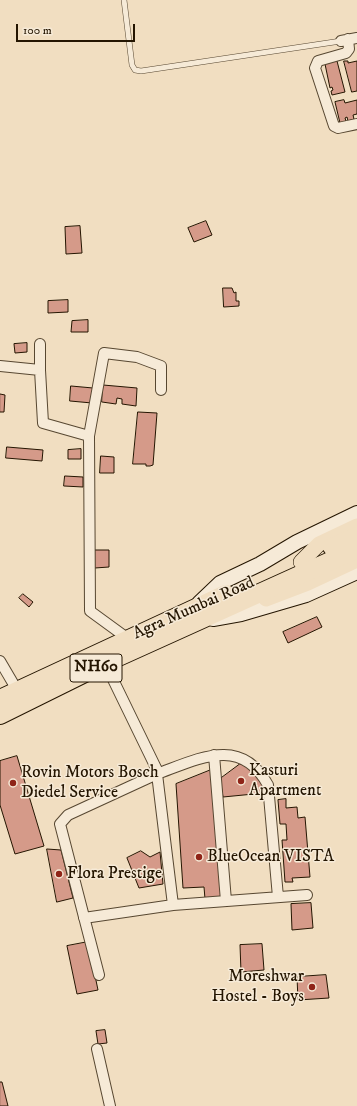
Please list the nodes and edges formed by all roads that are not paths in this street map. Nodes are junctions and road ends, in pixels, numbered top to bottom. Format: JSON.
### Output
{"nodes":[{"id":1,"x":124,"y":0,"type":"edge"},
{"id":2,"x":349,"y":39,"type":"edge"},
{"id":3,"x":357,"y":124,"type":"edge"},
{"id":4,"x":40,"y":344,"type":"dead end"},
{"id":5,"x":0,"y":366,"type":"edge"},
{"id":6,"x":40,"y":370,"type":"junction"},
{"id":7,"x":161,"y":390,"type":"dead end"},
{"id":8,"x":89,"y":436,"type":"junction"},
{"id":9,"x":357,"y":513,"type":"edge"},
{"id":10,"x":357,"y":526,"type":"edge"},
{"id":11,"x":357,"y":536,"type":"edge"},
{"id":12,"x":357,"y":549,"type":"edge"},
{"id":13,"x":357,"y":560,"type":"edge"},
{"id":14,"x":301,"y":562,"type":"junction"},
{"id":15,"x":357,"y":572,"type":"edge"},
{"id":16,"x":224,"y":608,"type":"junction"},
{"id":17,"x":193,"y":616,"type":"junction"},
{"id":18,"x":127,"y":638,"type":"junction"},
{"id":19,"x":0,"y":661,"type":"edge"},
{"id":20,"x":105,"y":663,"type":"junction"},
{"id":21,"x":17,"y":690,"type":"junction"},
{"id":22,"x":0,"y":699,"type":"edge"},
{"id":23,"x":0,"y":716,"type":"edge"},
{"id":24,"x":214,"y":755,"type":"junction"},
{"id":25,"x":157,"y":774,"type":"junction"},
{"id":26,"x":307,"y":895,"type":"dead end"},
{"id":27,"x":278,"y":898,"type":"junction"},
{"id":28,"x":226,"y":901,"type":"junction"},
{"id":29,"x":173,"y":905,"type":"junction"},
{"id":30,"x":84,"y":918,"type":"junction"},
{"id":31,"x":99,"y":975,"type":"dead end"},
{"id":32,"x":97,"y":1049,"type":"dead end"},
{"id":33,"x":110,"y":1106,"type":"edge"}],
"edges":[{"from":1,"to":2,"type":"lane"},
{"from":2,"to":3,"type":"street"},
{"from":4,"to":6,"type":"street"},
{"from":5,"to":6,"type":"street"},
{"from":6,"to":8,"type":"street"},
{"from":7,"to":8,"type":"street"},
{"from":8,"to":18,"type":"street"},
{"from":9,"to":17,"type":"street"},
{"from":10,"to":14,"type":"main road"},
{"from":11,"to":14,"type":"highway","number":"NH60"},
{"from":12,"to":16,"type":"highway","number":"NH60"},
{"from":13,"to":16,"type":"main road"},
{"from":14,"to":17,"type":"highway","name":"Agra Mumbai Road","number":"NH60"},
{"from":15,"to":17,"type":"street"},
{"from":16,"to":17,"type":"highway","number":"NH60"},
{"from":17,"to":18,"type":"highway","name":"Agra Mumbai Road","number":"NH60"},
{"from":17,"to":20,"type":"highway","name":"Agra Mumbai Road","number":"NH60"},
{"from":18,"to":21,"type":"highway","name":"Agra Mumbai Road","number":"NH60"},
{"from":19,"to":21,"type":"street"},
{"from":20,"to":23,"type":"highway","name":"Agra Mumbai Road","number":"NH60"},
{"from":20,"to":25,"type":"street"},
{"from":21,"to":22,"type":"highway","name":"Agra Mumbai Road","number":"NH60"},
{"from":24,"to":25,"type":"street"},
{"from":24,"to":27,"type":"street"},
{"from":24,"to":28,"type":"street"},
{"from":25,"to":29,"type":"street"},
{"from":25,"to":30,"type":"street"},
{"from":26,"to":27,"type":"street"},
{"from":27,"to":28,"type":"street"},
{"from":28,"to":29,"type":"street"},
{"from":29,"to":30,"type":"street"},
{"from":30,"to":31,"type":"street"},
{"from":32,"to":33,"type":"street"}]}
